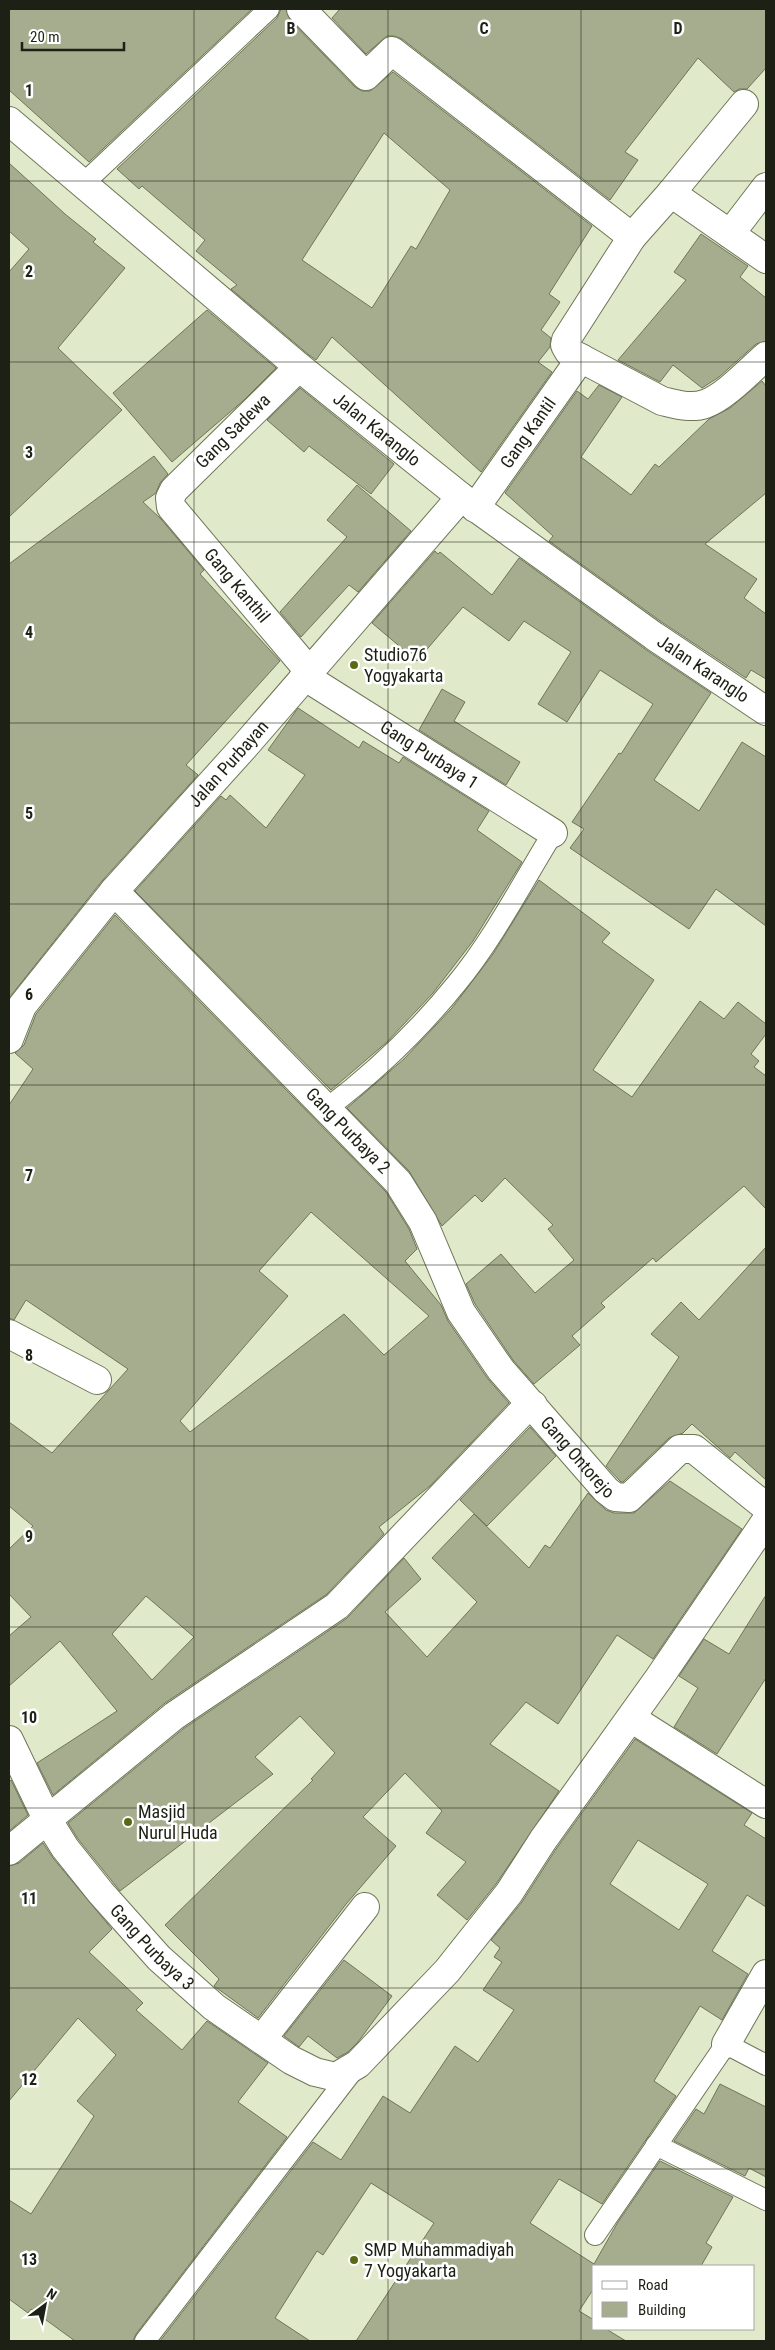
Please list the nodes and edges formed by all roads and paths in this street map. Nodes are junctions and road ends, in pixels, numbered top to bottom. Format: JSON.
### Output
{"nodes":[{"id":1,"x":269,"y":9,"type":"edge"},
{"id":2,"x":301,"y":9,"type":"edge"},
{"id":3,"x":744,"y":104,"type":"dead end"},
{"id":4,"x":9,"y":121,"type":"edge"},
{"id":5,"x":83,"y":184,"type":"junction"},
{"id":6,"x":766,"y":187,"type":"edge"},
{"id":7,"x":671,"y":193,"type":"junction"},
{"id":8,"x":730,"y":234,"type":"junction"},
{"id":9,"x":632,"y":237,"type":"junction"},
{"id":10,"x":766,"y":259,"type":"edge"},
{"id":11,"x":766,"y":356,"type":"edge"},
{"id":12,"x":581,"y":358,"type":"junction"},
{"id":13,"x":298,"y":367,"type":"junction"},
{"id":14,"x":170,"y":498,"type":"joint"},
{"id":15,"x":468,"y":502,"type":"junction"},
{"id":16,"x":306,"y":674,"type":"junction"},
{"id":17,"x":766,"y":711,"type":"edge"},
{"id":18,"x":553,"y":833,"type":"joint"},
{"id":19,"x":114,"y":891,"type":"junction"},
{"id":20,"x":9,"y":1039,"type":"edge"},
{"id":21,"x":326,"y":1109,"type":"junction"},
{"id":22,"x":9,"y":1334,"type":"edge"},
{"id":23,"x":97,"y":1380,"type":"dead end"},
{"id":24,"x":533,"y":1405,"type":"junction"},
{"id":25,"x":766,"y":1507,"type":"edge"},
{"id":26,"x":766,"y":1521,"type":"edge"},
{"id":27,"x":631,"y":1718,"type":"junction"},
{"id":28,"x":9,"y":1740,"type":"edge"},
{"id":29,"x":766,"y":1804,"type":"edge"},
{"id":30,"x":47,"y":1819,"type":"junction"},
{"id":31,"x":9,"y":1851,"type":"edge"},
{"id":32,"x":365,"y":1907,"type":"dead end"},
{"id":33,"x":765,"y":1980,"type":"edge"},
{"id":34,"x":262,"y":2040,"type":"junction"},
{"id":35,"x":726,"y":2044,"type":"junction"},
{"id":36,"x":358,"y":2064,"type":"junction"},
{"id":37,"x":766,"y":2065,"type":"edge"},
{"id":38,"x":656,"y":2146,"type":"junction"},
{"id":39,"x":766,"y":2200,"type":"edge"},
{"id":40,"x":595,"y":2235,"type":"dead end"},
{"id":41,"x":145,"y":2341,"type":"edge"}],
"edges":[{"from":1,"to":5,"type":"lane"},
{"from":2,"to":9,"type":"street"},
{"from":3,"to":7,"type":"street"},
{"from":4,"to":5,"type":"street","name":"Jalan Karanglo"},
{"from":5,"to":13,"type":"street","name":"Jalan Karanglo"},
{"from":6,"to":8,"type":"street"},
{"from":7,"to":8,"type":"street"},
{"from":7,"to":9,"type":"street"},
{"from":8,"to":10,"type":"street"},
{"from":9,"to":12,"type":"street"},
{"from":11,"to":12,"type":"street"},
{"from":12,"to":15,"type":"street","name":"Gang Kantil"},
{"from":13,"to":14,"type":"street","name":"Gang Sadewa"},
{"from":13,"to":15,"type":"street","name":"Jalan Karanglo"},
{"from":14,"to":16,"type":"street","name":"Gang Kanthil"},
{"from":15,"to":16,"type":"street","name":"Jalan Purbayan"},
{"from":15,"to":17,"type":"street","name":"Jalan Karanglo"},
{"from":16,"to":18,"type":"street","name":"Gang Purbaya 1"},
{"from":16,"to":19,"type":"street","name":"Jalan Purbayan"},
{"from":18,"to":21,"type":"lane"},
{"from":19,"to":20,"type":"street","name":"Jalan Purbayan"},
{"from":19,"to":21,"type":"street","name":"Gang Purbaya 2"},
{"from":21,"to":24,"type":"street","name":"Gang Purbaya 2"},
{"from":22,"to":23,"type":"street"},
{"from":24,"to":25,"type":"street","name":"Gang Ontorejo"},
{"from":24,"to":30,"type":"street"},
{"from":26,"to":27,"type":"street","name":"Gang Purbaya 3"},
{"from":27,"to":29,"type":"street"},
{"from":27,"to":36,"type":"street","name":"Gang Purbaya 3"},
{"from":28,"to":30,"type":"street","name":"Gang Purbaya 3"},
{"from":30,"to":31,"type":"street"},
{"from":30,"to":34,"type":"street","name":"Gang Purbaya 3"},
{"from":32,"to":34,"type":"street"},
{"from":33,"to":35,"type":"street"},
{"from":34,"to":36,"type":"street","name":"Gang Purbaya 3"},
{"from":35,"to":37,"type":"lane"},
{"from":35,"to":38,"type":"lane"},
{"from":36,"to":41,"type":"lane"},
{"from":38,"to":39,"type":"lane"},
{"from":38,"to":40,"type":"lane"}]}
